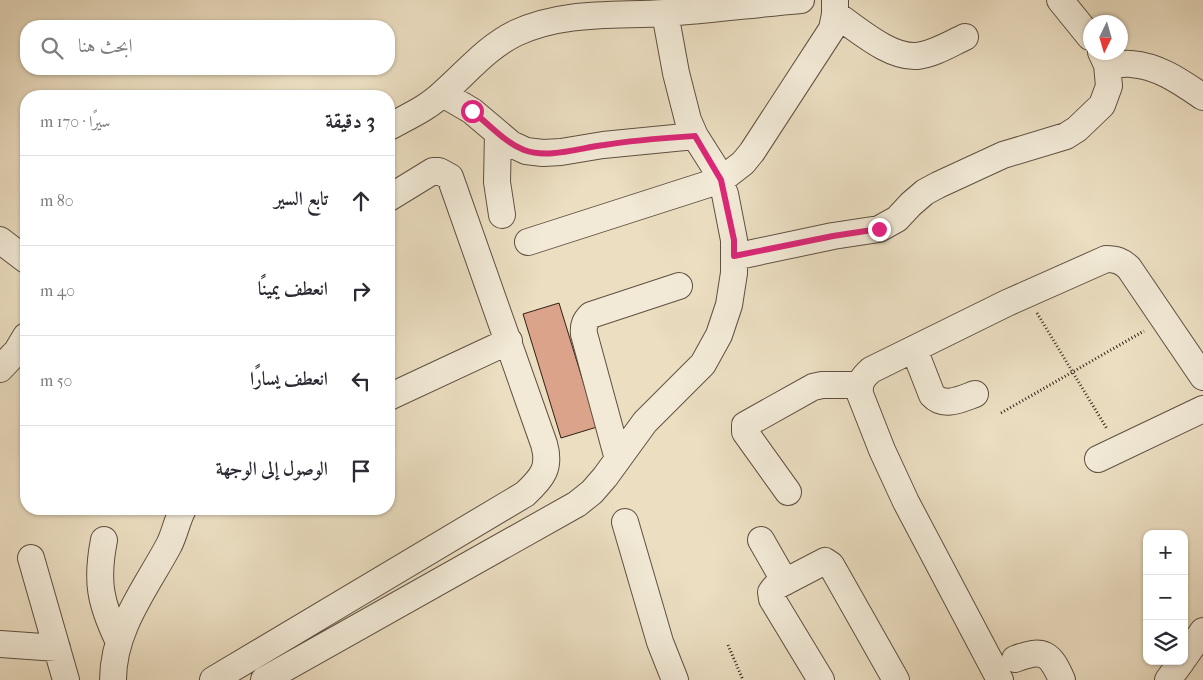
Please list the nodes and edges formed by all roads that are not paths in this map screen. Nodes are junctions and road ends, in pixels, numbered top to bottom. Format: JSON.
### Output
{"nodes":[{"id":1,"x":801,"y":0,"type":"edge"},
{"id":2,"x":1060,"y":0,"type":"edge"},
{"id":3,"x":835,"y":7,"type":"edge"},
{"id":4,"x":665,"y":13,"type":"junction"},
{"id":5,"x":1083,"y":28,"type":"edge"},
{"id":6,"x":965,"y":37,"type":"dead end"},
{"id":7,"x":1104,"y":60,"type":"edge"},
{"id":8,"x":1109,"y":60,"type":"edge"},
{"id":9,"x":443,"y":94,"type":"junction"},
{"id":10,"x":1203,"y":97,"type":"edge"},
{"id":11,"x":395,"y":124,"type":"edge"},
{"id":12,"x":498,"y":133,"type":"junction"},
{"id":13,"x":695,"y":136,"type":"junction"},
{"id":14,"x":721,"y":180,"type":"junction"},
{"id":15,"x":395,"y":194,"type":"edge"},
{"id":16,"x":502,"y":216,"type":"dead end"},
{"id":17,"x":0,"y":240,"type":"edge"},
{"id":18,"x":528,"y":242,"type":"dead end"},
{"id":19,"x":20,"y":255,"type":"edge"},
{"id":20,"x":734,"y":256,"type":"junction"},
{"id":21,"x":680,"y":286,"type":"dead end"},
{"id":22,"x":508,"y":342,"type":"junction"},
{"id":23,"x":20,"y":346,"type":"edge"},
{"id":24,"x":914,"y":349,"type":"junction"},
{"id":25,"x":0,"y":369,"type":"edge"},
{"id":26,"x":1203,"y":377,"type":"edge"},
{"id":27,"x":859,"y":385,"type":"junction"},
{"id":28,"x":395,"y":393,"type":"edge"},
{"id":29,"x":975,"y":394,"type":"dead end"},
{"id":30,"x":1203,"y":409,"type":"edge"},
{"id":31,"x":1108,"y":454,"type":"road end"},
{"id":32,"x":618,"y":459,"type":"junction"},
{"id":33,"x":788,"y":492,"type":"dead end"},
{"id":34,"x":181,"y":515,"type":"edge"},
{"id":35,"x":625,"y":522,"type":"dead end"},
{"id":36,"x":104,"y":540,"type":"dead end"},
{"id":37,"x":761,"y":540,"type":"dead end"},
{"id":38,"x":31,"y":558,"type":"dead end"},
{"id":39,"x":785,"y":582,"type":"junction"},
{"id":40,"x":1203,"y":631,"type":"edge"},
{"id":41,"x":118,"y":640,"type":"junction"},
{"id":42,"x":0,"y":644,"type":"edge"},
{"id":43,"x":57,"y":648,"type":"junction"},
{"id":44,"x":1188,"y":652,"type":"edge"},
{"id":45,"x":1015,"y":659,"type":"dead end"},
{"id":46,"x":1179,"y":665,"type":"edge"},
{"id":47,"x":66,"y":680,"type":"edge"},
{"id":48,"x":113,"y":680,"type":"edge"},
{"id":49,"x":213,"y":680,"type":"edge"},
{"id":50,"x":264,"y":680,"type":"edge"},
{"id":51,"x":675,"y":680,"type":"edge"},
{"id":52,"x":822,"y":680,"type":"edge"},
{"id":53,"x":896,"y":680,"type":"edge"},
{"id":54,"x":1000,"y":680,"type":"edge"},
{"id":55,"x":1062,"y":680,"type":"edge"},
{"id":56,"x":1168,"y":680,"type":"edge"}],
"edges":[{"from":1,"to":4,"type":"street"},
{"from":2,"to":5,"type":"street"},
{"from":3,"to":6,"type":"street"},
{"from":3,"to":14,"type":"street"},
{"from":4,"to":9,"type":"street"},
{"from":4,"to":13,"type":"street"},
{"from":7,"to":20,"type":"street"},
{"from":8,"to":10,"type":"street"},
{"from":9,"to":11,"type":"street"},
{"from":9,"to":12,"type":"street"},
{"from":12,"to":13,"type":"street"},
{"from":12,"to":16,"type":"street"},
{"from":13,"to":14,"type":"street"},
{"from":14,"to":18,"type":"street"},
{"from":14,"to":20,"type":"street"},
{"from":15,"to":22,"type":"street"},
{"from":17,"to":19,"type":"street"},
{"from":20,"to":32,"type":"street"},
{"from":21,"to":32,"type":"street"},
{"from":22,"to":28,"type":"street"},
{"from":22,"to":49,"type":"street"},
{"from":23,"to":25,"type":"street"},
{"from":24,"to":26,"type":"street"},
{"from":24,"to":27,"type":"street"},
{"from":24,"to":29,"type":"street"},
{"from":27,"to":33,"type":"street"},
{"from":27,"to":54,"type":"street"},
{"from":30,"to":31,"type":"street"},
{"from":32,"to":50,"type":"street"},
{"from":34,"to":41,"type":"street"},
{"from":35,"to":51,"type":"street"},
{"from":36,"to":41,"type":"street"},
{"from":37,"to":39,"type":"street"},
{"from":38,"to":43,"type":"street"},
{"from":39,"to":52,"type":"street"},
{"from":39,"to":53,"type":"street"},
{"from":40,"to":44,"type":"street"},
{"from":41,"to":48,"type":"street"},
{"from":42,"to":43,"type":"street"},
{"from":43,"to":47,"type":"street"},
{"from":45,"to":55,"type":"street"},
{"from":46,"to":56,"type":"street"}]}
